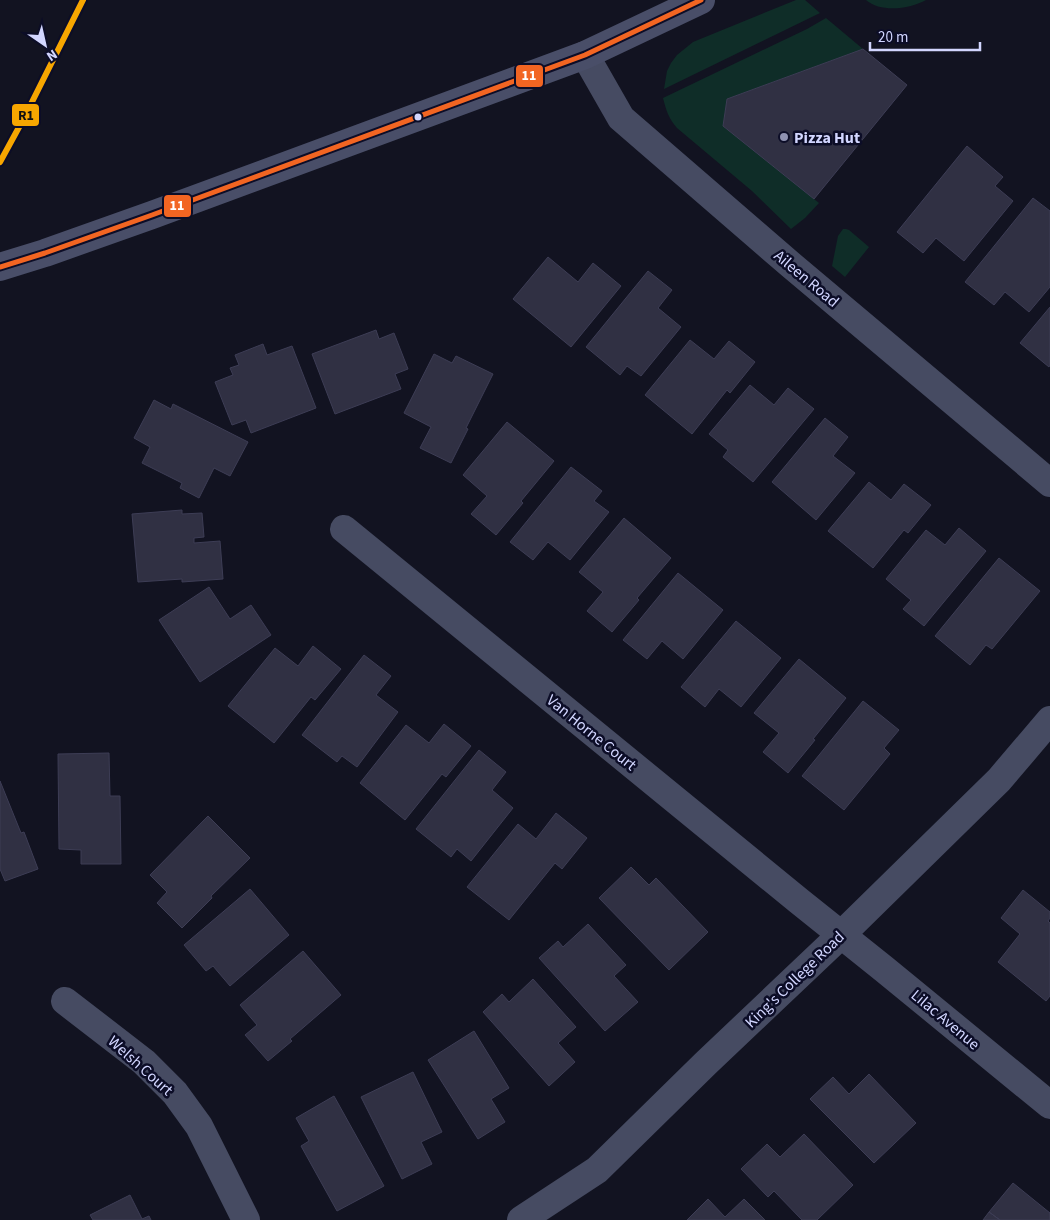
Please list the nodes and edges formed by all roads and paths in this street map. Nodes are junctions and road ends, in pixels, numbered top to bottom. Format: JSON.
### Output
{"nodes":[{"id":1,"x":701,"y":0,"type":"edge"},
{"id":2,"x":584,"y":56,"type":"junction"},
{"id":3,"x":0,"y":267,"type":"edge"},
{"id":4,"x":1050,"y":483,"type":"edge"},
{"id":5,"x":344,"y":529,"type":"dead end"},
{"id":6,"x":1050,"y":720,"type":"edge"},
{"id":7,"x":841,"y":935,"type":"junction"},
{"id":8,"x":65,"y":1001,"type":"dead end"},
{"id":9,"x":1050,"y":1105,"type":"edge"},
{"id":10,"x":246,"y":1220,"type":"edge"},
{"id":11,"x":521,"y":1220,"type":"edge"}],
"edges":[{"from":1,"to":2,"type":"main road"},
{"from":2,"to":3,"type":"main road"},
{"from":2,"to":4,"type":"street","name":"Aileen Road"},
{"from":5,"to":7,"type":"street","name":"Van Horne Court"},
{"from":6,"to":7,"type":"street","name":"King's College Road"},
{"from":7,"to":9,"type":"street","name":"Lilac Avenue"},
{"from":7,"to":11,"type":"street","name":"King's College Road"},
{"from":8,"to":10,"type":"street","name":"Welsh Court"}]}
